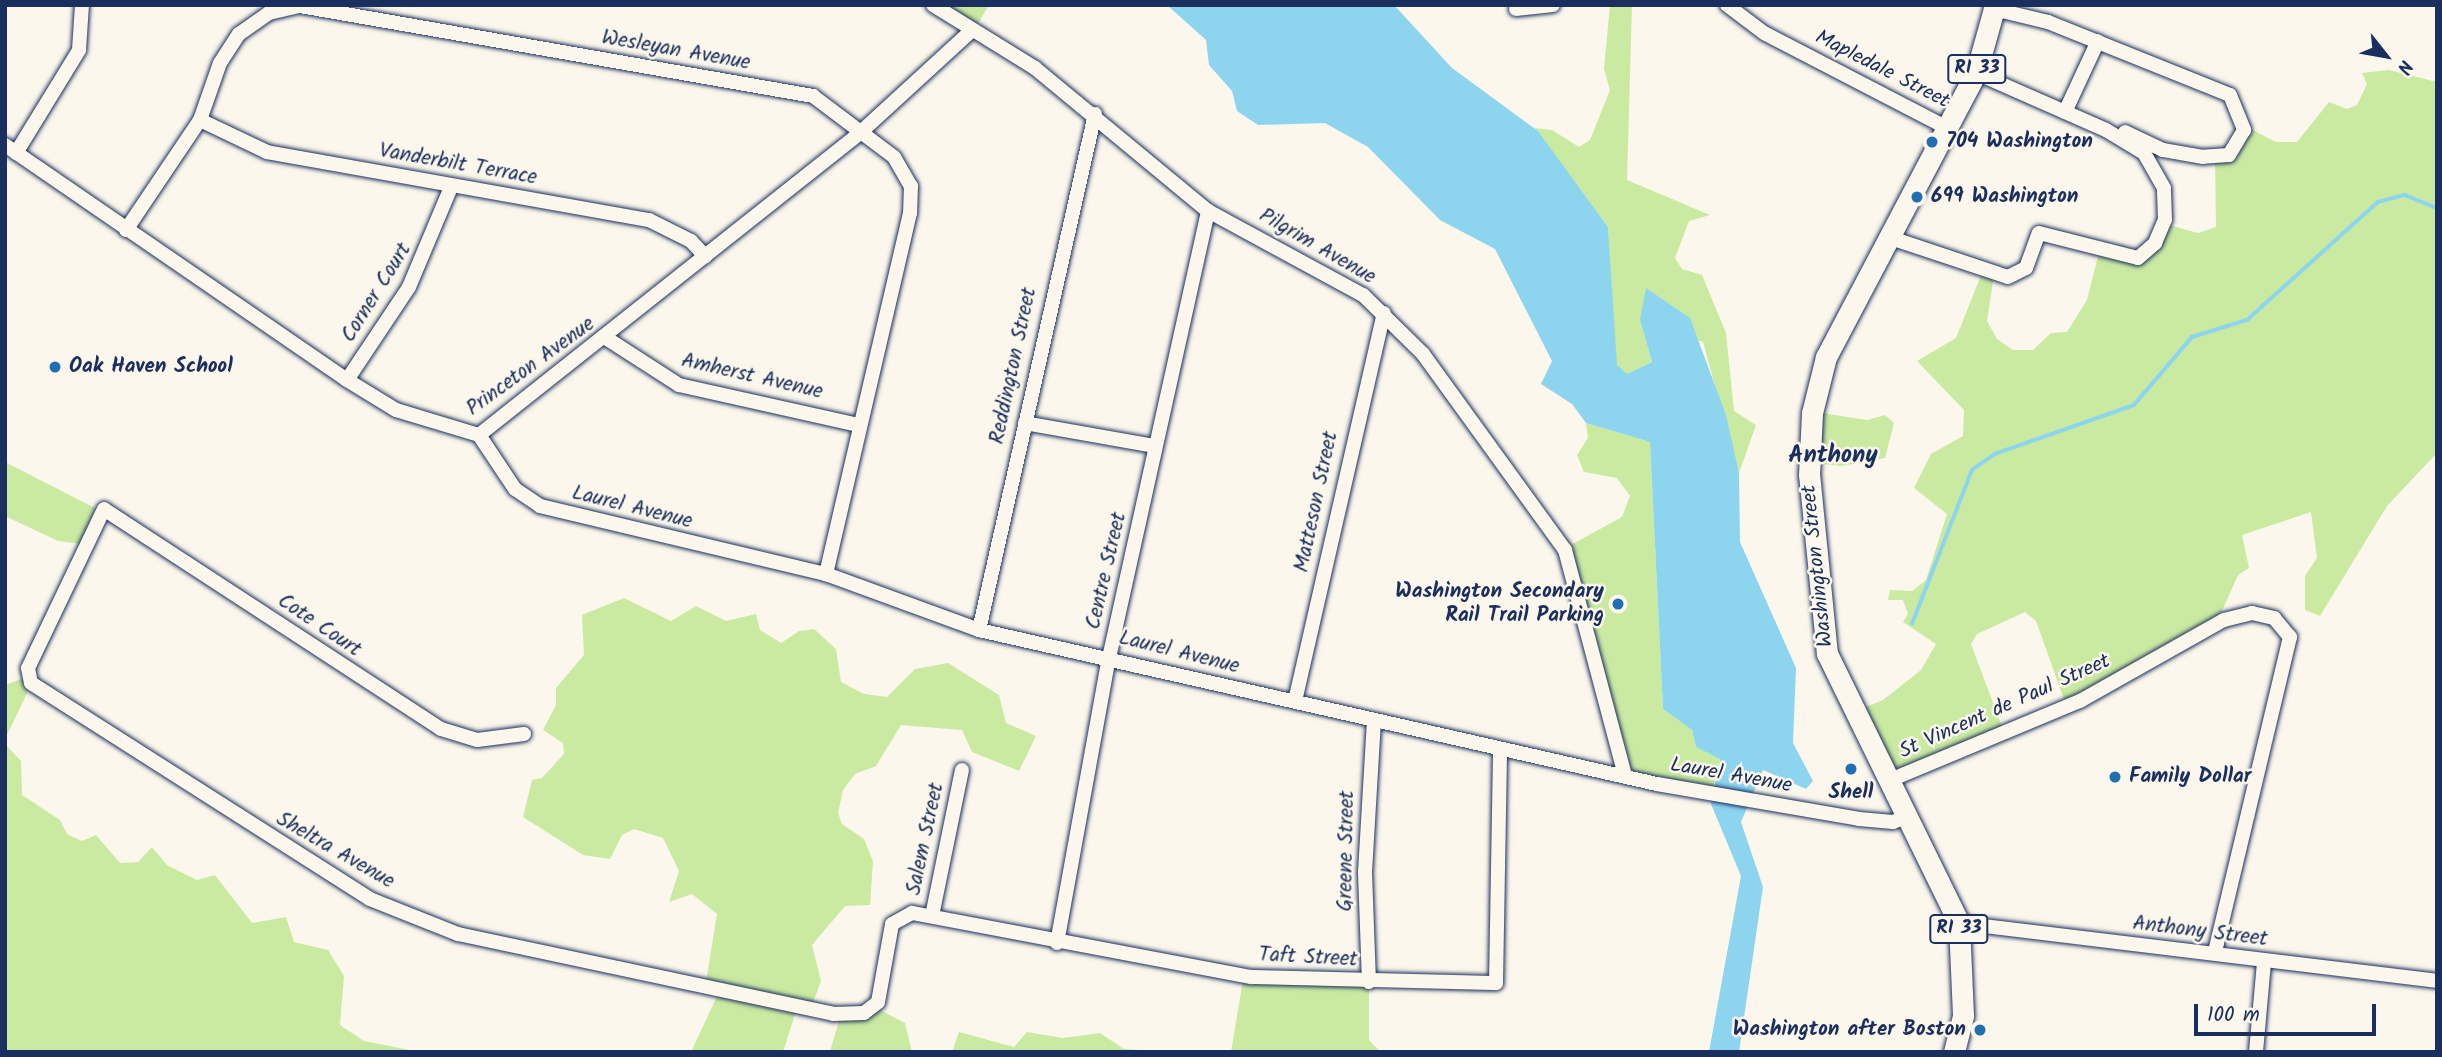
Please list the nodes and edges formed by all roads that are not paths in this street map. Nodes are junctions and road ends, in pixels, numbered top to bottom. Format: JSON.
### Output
{"nodes":[{"id":1,"x":82,"y":5,"type":"edge"},
{"id":2,"x":933,"y":5,"type":"edge"},
{"id":3,"x":1553,"y":5,"type":"edge"},
{"id":4,"x":1727,"y":5,"type":"edge"},
{"id":5,"x":1994,"y":7,"type":"edge"},
{"id":6,"x":1516,"y":9,"type":"dead end"},
{"id":7,"x":971,"y":31,"type":"junction"},
{"id":8,"x":2098,"y":41,"type":"junction"},
{"id":9,"x":1976,"y":73,"type":"junction"},
{"id":10,"x":2065,"y":112,"type":"junction"},
{"id":11,"x":1095,"y":114,"type":"junction"},
{"id":12,"x":200,"y":120,"type":"junction"},
{"id":13,"x":1947,"y":128,"type":"junction"},
{"id":14,"x":2106,"y":130,"type":"junction"},
{"id":15,"x":862,"y":131,"type":"junction"},
{"id":16,"x":10,"y":149,"type":"edge"},
{"id":17,"x":451,"y":187,"type":"junction"},
{"id":18,"x":1208,"y":211,"type":"junction"},
{"id":19,"x":126,"y":230,"type":"junction"},
{"id":20,"x":1888,"y":237,"type":"junction"},
{"id":21,"x":705,"y":256,"type":"junction"},
{"id":22,"x":1384,"y":313,"type":"junction"},
{"id":23,"x":607,"y":338,"type":"junction"},
{"id":24,"x":346,"y":380,"type":"junction"},
{"id":25,"x":1025,"y":423,"type":"junction"},
{"id":26,"x":858,"y":425,"type":"junction"},
{"id":27,"x":479,"y":435,"type":"junction"},
{"id":28,"x":1154,"y":446,"type":"junction"},
{"id":29,"x":104,"y":509,"type":"joint"},
{"id":30,"x":826,"y":574,"type":"junction"},
{"id":31,"x":979,"y":629,"type":"junction"},
{"id":32,"x":1109,"y":658,"type":"junction"},
{"id":33,"x":1294,"y":701,"type":"junction"},
{"id":34,"x":1374,"y":720,"type":"junction"},
{"id":35,"x":524,"y":734,"type":"dead end"},
{"id":36,"x":1500,"y":750,"type":"junction"},
{"id":37,"x":962,"y":770,"type":"dead end"},
{"id":38,"x":1625,"y":775,"type":"junction"},
{"id":39,"x":1890,"y":780,"type":"junction"},
{"id":40,"x":1909,"y":816,"type":"junction"},
{"id":41,"x":932,"y":916,"type":"junction"},
{"id":42,"x":1959,"y":923,"type":"junction"},
{"id":43,"x":892,"y":924,"type":"joint"},
{"id":44,"x":1057,"y":943,"type":"junction"},
{"id":45,"x":2215,"y":953,"type":"junction"},
{"id":46,"x":2264,"y":962,"type":"junction"},
{"id":47,"x":2437,"y":981,"type":"edge"},
{"id":48,"x":1369,"y":982,"type":"junction"},
{"id":49,"x":1954,"y":1052,"type":"edge"},
{"id":50,"x":2256,"y":1052,"type":"edge"}],
"edges":[{"from":1,"to":16,"type":"street"},
{"from":2,"to":7,"type":"street","name":"Pilgrim Avenue"},
{"from":3,"to":6,"type":"street"},
{"from":4,"to":13,"type":"street","name":"Mapledale Street"},
{"from":5,"to":8,"type":"street"},
{"from":5,"to":9,"type":"main road","name":"Washington Street","number":"RI 33"},
{"from":7,"to":11,"type":"street","name":"Pilgrim Avenue"},
{"from":7,"to":15,"type":"street","name":"Princeton Avenue"},
{"from":8,"to":10,"type":"street"},
{"from":8,"to":14,"type":"street"},
{"from":9,"to":10,"type":"street"},
{"from":9,"to":13,"type":"main road","name":"Washington Street","number":"RI 33"},
{"from":10,"to":14,"type":"street"},
{"from":11,"to":18,"type":"street","name":"Pilgrim Avenue"},
{"from":11,"to":25,"type":"street","name":"Reddington Street"},
{"from":12,"to":15,"type":"street","name":"Wesleyan Avenue"},
{"from":12,"to":17,"type":"street","name":"Vanderbilt Terrace"},
{"from":12,"to":19,"type":"street","name":"Wesleyan Avenue"},
{"from":13,"to":20,"type":"main road","name":"Washington Street","number":"RI 33"},
{"from":14,"to":20,"type":"street"},
{"from":15,"to":21,"type":"street","name":"Princeton Avenue"},
{"from":15,"to":26,"type":"street","name":"Wesleyan Avenue"},
{"from":16,"to":19,"type":"street","name":"Princeton Avenue"},
{"from":17,"to":21,"type":"street","name":"Vanderbilt Terrace"},
{"from":17,"to":24,"type":"street","name":"Corner Court"},
{"from":18,"to":22,"type":"street","name":"Pilgrim Avenue"},
{"from":18,"to":28,"type":"street","name":"Centre Street"},
{"from":19,"to":24,"type":"street","name":"Princeton Avenue"},
{"from":20,"to":39,"type":"main road","name":"Washington Street","number":"RI 33"},
{"from":21,"to":23,"type":"street","name":"Princeton Avenue"},
{"from":22,"to":33,"type":"street","name":"Matteson Street"},
{"from":22,"to":38,"type":"street","name":"Pilgrim Avenue"},
{"from":23,"to":26,"type":"street","name":"Amherst Avenue"},
{"from":23,"to":27,"type":"street","name":"Princeton Avenue"},
{"from":24,"to":27,"type":"street","name":"Princeton Avenue"},
{"from":25,"to":28,"type":"street"},
{"from":25,"to":31,"type":"street","name":"Reddington Street"},
{"from":26,"to":30,"type":"street","name":"Wesleyan Avenue"},
{"from":27,"to":30,"type":"street","name":"Laurel Avenue"},
{"from":28,"to":32,"type":"street","name":"Centre Street"},
{"from":29,"to":35,"type":"street","name":"Cote Court"},
{"from":29,"to":43,"type":"street","name":"Sheltra Avenue"},
{"from":30,"to":31,"type":"street","name":"Laurel Avenue"},
{"from":31,"to":32,"type":"street","name":"Laurel Avenue"},
{"from":32,"to":33,"type":"street","name":"Laurel Avenue"},
{"from":32,"to":44,"type":"street","name":"Centre Street"},
{"from":33,"to":34,"type":"street","name":"Laurel Avenue"},
{"from":34,"to":36,"type":"street","name":"Laurel Avenue"},
{"from":34,"to":48,"type":"street","name":"Greene Street"},
{"from":36,"to":38,"type":"street","name":"Laurel Avenue"},
{"from":36,"to":48,"type":"street","name":"Taft Street"},
{"from":37,"to":41,"type":"street","name":"Salem Street"},
{"from":38,"to":40,"type":"street","name":"Laurel Avenue"},
{"from":39,"to":40,"type":"main road","name":"Washington Street","number":"RI 33"},
{"from":39,"to":45,"type":"street","name":"St Vincent de Paul Street"},
{"from":40,"to":42,"type":"main road","name":"Washington Street","number":"RI 33"},
{"from":41,"to":43,"type":"street","name":"Taft Street"},
{"from":41,"to":44,"type":"street","name":"Taft Street"},
{"from":42,"to":45,"type":"street","name":"Anthony Street"},
{"from":42,"to":49,"type":"main road","name":"Washington Street","number":"RI 33"},
{"from":44,"to":48,"type":"street","name":"Taft Street"},
{"from":45,"to":46,"type":"street","name":"Anthony Street"},
{"from":46,"to":47,"type":"street","name":"Anthony Street"},
{"from":46,"to":50,"type":"street"}]}
